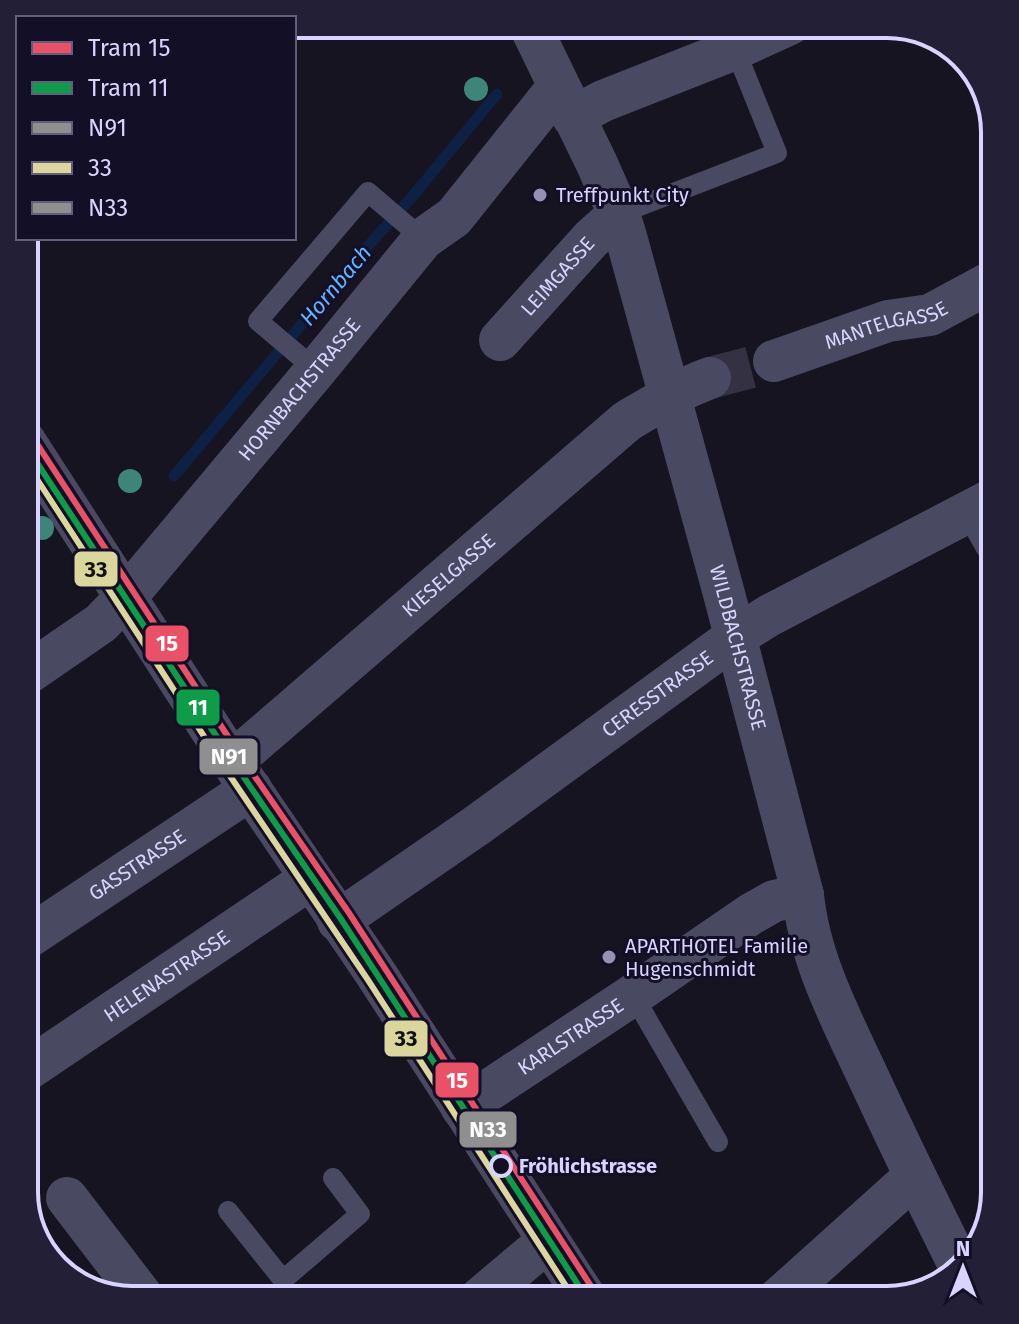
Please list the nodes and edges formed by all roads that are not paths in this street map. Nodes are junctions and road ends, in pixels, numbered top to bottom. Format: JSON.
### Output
{"nodes":[{"id":1,"x":536,"y":38,"type":"edge"},
{"id":2,"x":759,"y":38,"type":"edge"},
{"id":3,"x":735,"y":49,"type":"junction"},
{"id":4,"x":566,"y":102,"type":"junction"},
{"id":5,"x":619,"y":214,"type":"junction"},
{"id":6,"x":416,"y":233,"type":"junction"},
{"id":7,"x":981,"y":288,"type":"edge"},
{"id":8,"x":500,"y":340,"type":"dead end"},
{"id":9,"x":306,"y":361,"type":"junction"},
{"id":10,"x":774,"y":361,"type":"tunnel mouth"},
{"id":11,"x":710,"y":378,"type":"tunnel mouth"},
{"id":12,"x":670,"y":395,"type":"junction"},
{"id":13,"x":38,"y":462,"type":"edge"},
{"id":14,"x":981,"y":520,"type":"edge"},
{"id":15,"x":126,"y":597,"type":"junction"},
{"id":16,"x":735,"y":637,"type":"junction"},
{"id":17,"x":38,"y":666,"type":"edge"},
{"id":18,"x":242,"y":776,"type":"junction"},
{"id":19,"x":310,"y":879,"type":"junction"},
{"id":20,"x":803,"y":895,"type":"junction"},
{"id":21,"x":338,"y":921,"type":"junction"},
{"id":22,"x":38,"y":929,"type":"edge"},
{"id":23,"x":633,"y":995,"type":"junction"},
{"id":24,"x":38,"y":1063,"type":"edge"},
{"id":25,"x":462,"y":1108,"type":"junction"},
{"id":26,"x":718,"y":1142,"type":"dead end"},
{"id":27,"x":914,"y":1177,"type":"junction"},
{"id":28,"x":333,"y":1178,"type":"dead end"},
{"id":29,"x":67,"y":1198,"type":"dead end"},
{"id":30,"x":228,"y":1211,"type":"dead end"},
{"id":31,"x":940,"y":1228,"type":"edge"},
{"id":32,"x":548,"y":1241,"type":"junction"},
{"id":33,"x":134,"y":1286,"type":"edge"},
{"id":34,"x":495,"y":1286,"type":"edge"},
{"id":35,"x":578,"y":1286,"type":"edge"},
{"id":36,"x":793,"y":1286,"type":"edge"}],
"edges":[{"from":1,"to":4,"type":"street","name":"WILDBACHSTRASSE"},
{"from":2,"to":3,"type":"street"},
{"from":3,"to":4,"type":"street"},
{"from":3,"to":5,"type":"lane"},
{"from":4,"to":5,"type":"street","name":"WILDBACHSTRASSE"},
{"from":4,"to":6,"type":"street","name":"HORNBACHSTRASSE"},
{"from":5,"to":8,"type":"street","name":"LEIMGASSE"},
{"from":5,"to":12,"type":"street","name":"WILDBACHSTRASSE"},
{"from":6,"to":9,"type":"street","name":"HORNBACHSTRASSE"},
{"from":6,"to":9,"type":"lane"},
{"from":7,"to":10,"type":"street","name":"MANTELGASSE"},
{"from":9,"to":15,"type":"street","name":"HORNBACHSTRASSE"},
{"from":11,"to":12,"type":"street"},
{"from":12,"to":16,"type":"street","name":"WILDBACHSTRASSE"},
{"from":12,"to":18,"type":"street","name":"KIESELGASSE"},
{"from":13,"to":15,"type":"street"},
{"from":14,"to":16,"type":"street","name":"CERESSTRASSE"},
{"from":15,"to":17,"type":"street","name":"HORNBACHSTRASSE"},
{"from":15,"to":18,"type":"street"},
{"from":16,"to":20,"type":"street","name":"WILDBACHSTRASSE"},
{"from":16,"to":21,"type":"street","name":"CERESSTRASSE"},
{"from":18,"to":19,"type":"street"},
{"from":18,"to":22,"type":"street","name":"GASSTRASSE"},
{"from":19,"to":21,"type":"street"},
{"from":19,"to":24,"type":"street","name":"HELENASTRASSE"},
{"from":20,"to":23,"type":"street","name":"KARLSTRASSE"},
{"from":20,"to":27,"type":"street","name":"WILDBACHSTRASSE"},
{"from":21,"to":25,"type":"street"},
{"from":23,"to":25,"type":"street","name":"KARLSTRASSE"},
{"from":23,"to":26,"type":"lane"},
{"from":25,"to":32,"type":"street"},
{"from":27,"to":31,"type":"street","name":"WILDBACHSTRASSE"},
{"from":27,"to":36,"type":"street"},
{"from":28,"to":30,"type":"lane"},
{"from":29,"to":33,"type":"street"},
{"from":32,"to":34,"type":"street"},
{"from":32,"to":35,"type":"street"}]}
